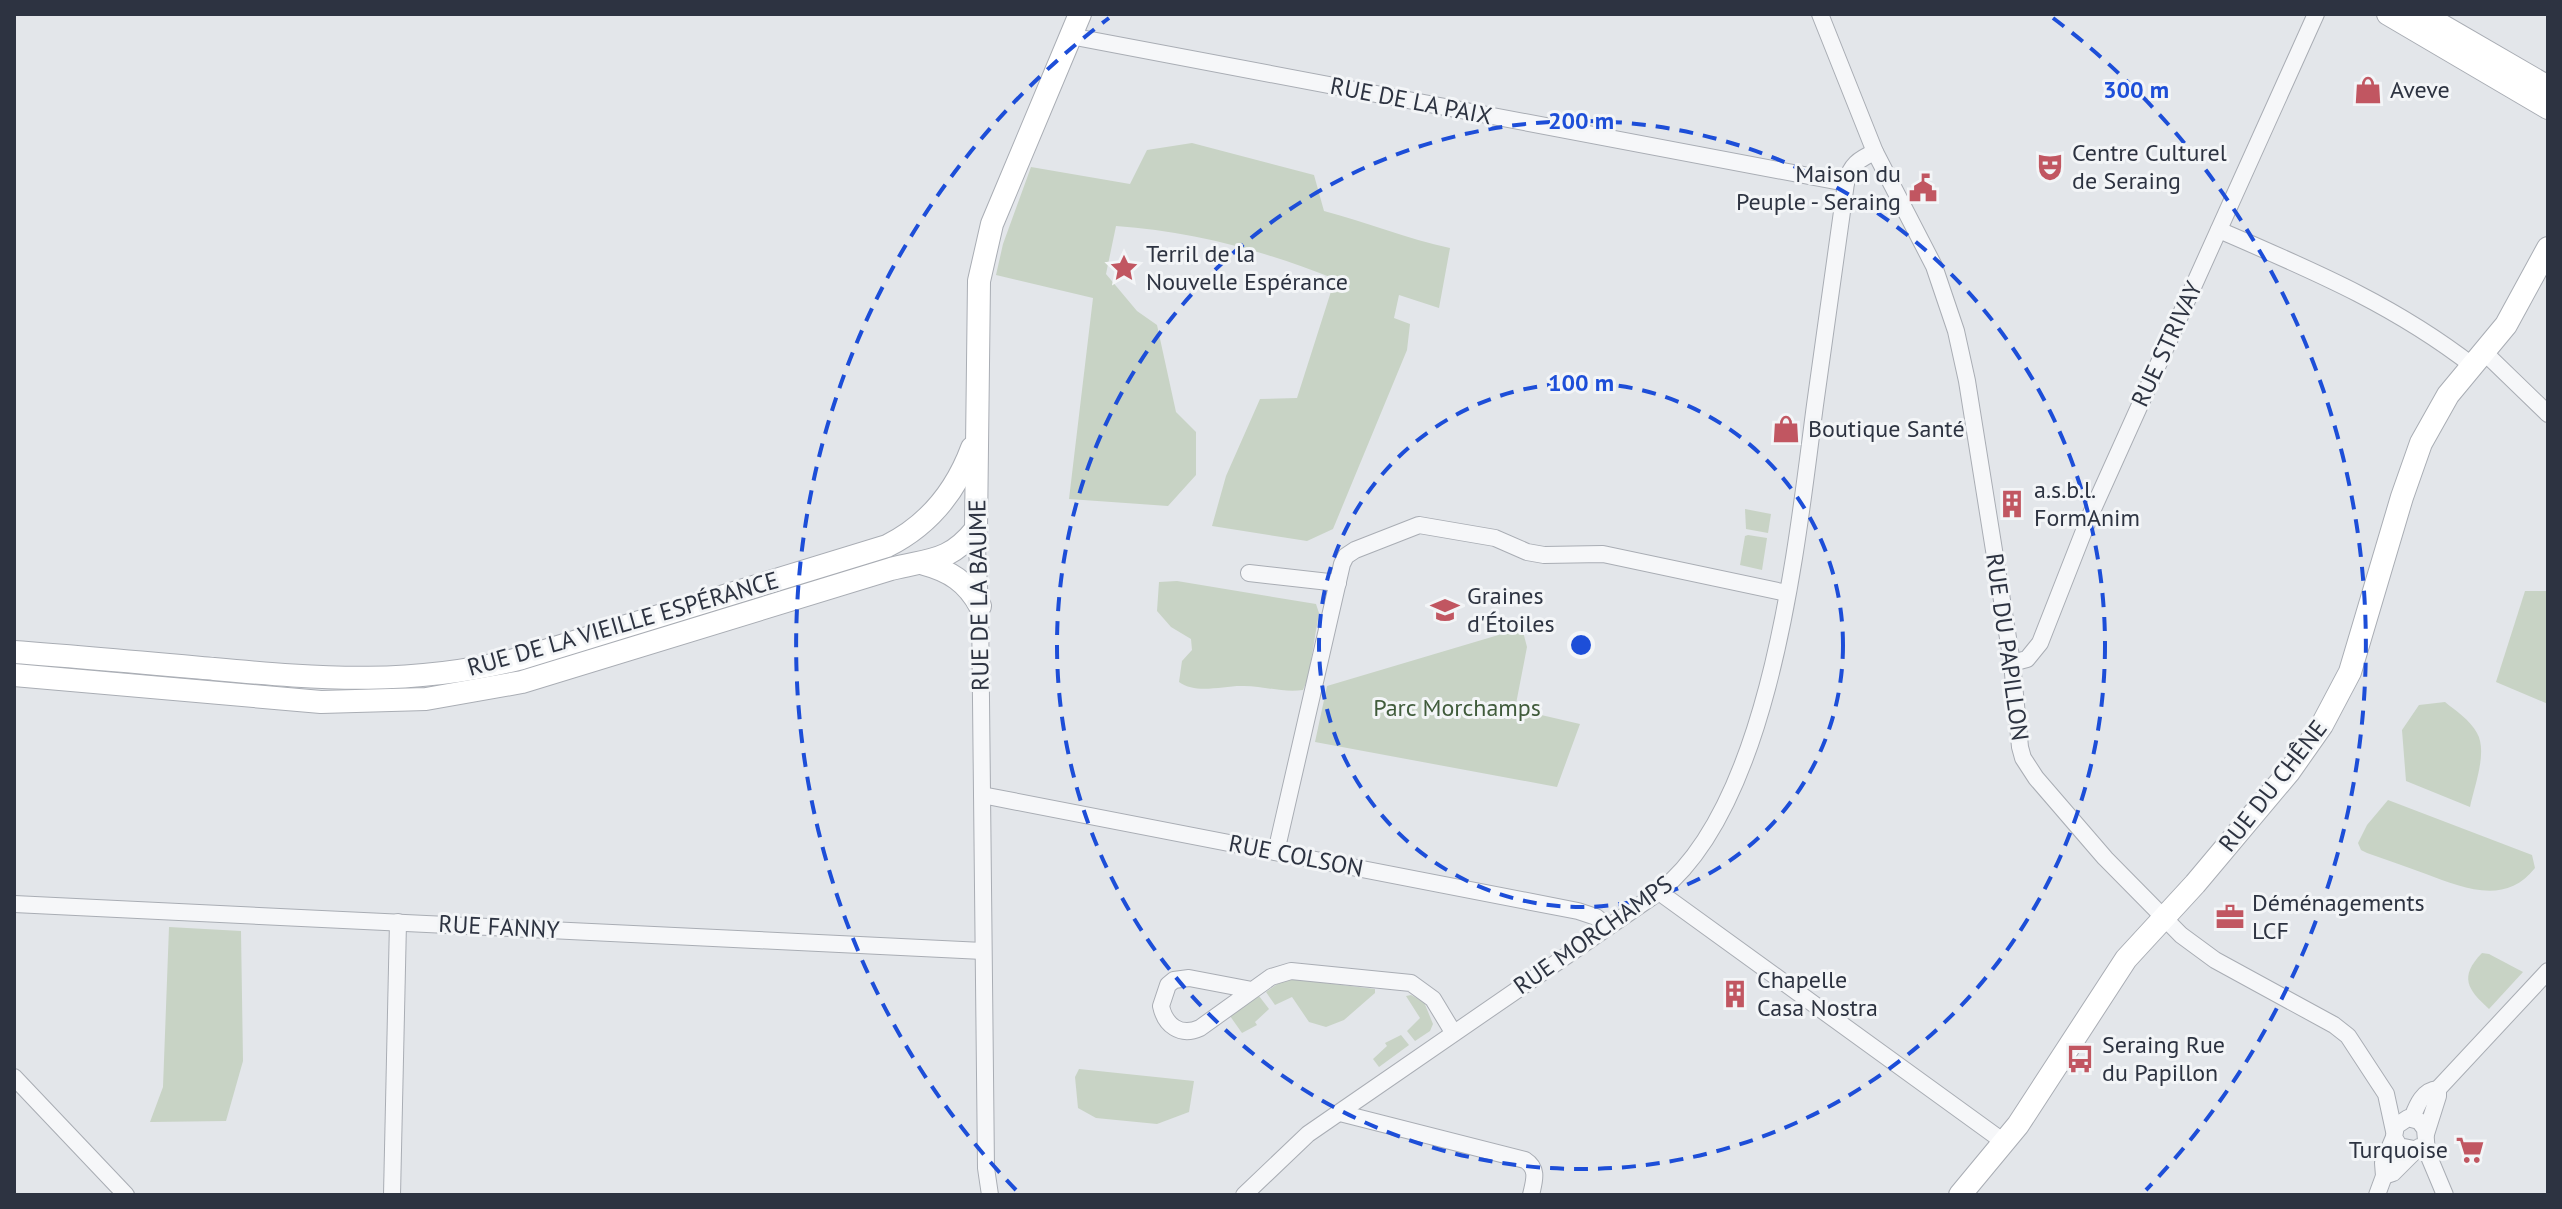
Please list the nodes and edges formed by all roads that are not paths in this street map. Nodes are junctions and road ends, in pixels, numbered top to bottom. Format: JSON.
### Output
{"nodes":[{"id":1,"x":1080,"y":14,"type":"edge"},
{"id":2,"x":1820,"y":14,"type":"edge"},
{"id":3,"x":2316,"y":14,"type":"edge"},
{"id":4,"x":2388,"y":14,"type":"edge"},
{"id":5,"x":2422,"y":14,"type":"edge"},
{"id":6,"x":1070,"y":36,"type":"junction"},
{"id":7,"x":2548,"y":87,"type":"edge"},
{"id":8,"x":2548,"y":108,"type":"edge"},
{"id":9,"x":1875,"y":152,"type":"junction"},
{"id":10,"x":1846,"y":183,"type":"junction"},
{"id":11,"x":2219,"y":230,"type":"junction"},
{"id":12,"x":2548,"y":248,"type":"edge"},
{"id":13,"x":2479,"y":360,"type":"junction"},
{"id":14,"x":2548,"y":414,"type":"edge"},
{"id":15,"x":978,"y":432,"type":"junction"},
{"id":16,"x":976,"y":529,"type":"junction"},
{"id":17,"x":924,"y":564,"type":"junction"},
{"id":18,"x":1249,"y":573,"type":"dead end"},
{"id":19,"x":1338,"y":583,"type":"junction"},
{"id":20,"x":1787,"y":593,"type":"junction"},
{"id":21,"x":980,"y":606,"type":"junction"},
{"id":22,"x":14,"y":652,"type":"edge"},
{"id":23,"x":2012,"y":663,"type":"junction"},
{"id":24,"x":14,"y":675,"type":"edge"},
{"id":25,"x":982,"y":795,"type":"junction"},
{"id":26,"x":1276,"y":852,"type":"junction"},
{"id":27,"x":1659,"y":892,"type":"junction"},
{"id":28,"x":14,"y":904,"type":"edge"},
{"id":29,"x":2164,"y":917,"type":"junction"},
{"id":30,"x":398,"y":922,"type":"junction"},
{"id":31,"x":1607,"y":926,"type":"junction"},
{"id":32,"x":983,"y":951,"type":"junction"},
{"id":33,"x":2548,"y":971,"type":"edge"},
{"id":34,"x":1252,"y":990,"type":"junction"},
{"id":35,"x":1453,"y":1032,"type":"junction"},
{"id":36,"x":14,"y":1077,"type":"edge"},
{"id":37,"x":2438,"y":1089,"type":"junction"},
{"id":38,"x":2386,"y":1094,"type":"junction"},
{"id":39,"x":1340,"y":1113,"type":"junction"},
{"id":40,"x":2410,"y":1118,"type":"junction"},
{"id":41,"x":2394,"y":1134,"type":"junction"},
{"id":42,"x":2422,"y":1141,"type":"junction"},
{"id":43,"x":2004,"y":1142,"type":"junction"},
{"id":44,"x":2384,"y":1176,"type":"junction"},
{"id":45,"x":126,"y":1195,"type":"edge"},
{"id":46,"x":392,"y":1195,"type":"edge"},
{"id":47,"x":990,"y":1195,"type":"edge"},
{"id":48,"x":1244,"y":1195,"type":"edge"},
{"id":49,"x":1531,"y":1195,"type":"edge"},
{"id":50,"x":1960,"y":1195,"type":"edge"},
{"id":51,"x":2377,"y":1195,"type":"edge"},
{"id":52,"x":2445,"y":1195,"type":"edge"}],
"edges":[{"from":1,"to":6,"type":"street","name":"RUE DE LA BAUME"},
{"from":2,"to":9,"type":"street","name":"RUE DU PAPILLON"},
{"from":3,"to":11,"type":"street","name":"RUE STRIVAY"},
{"from":4,"to":8,"type":"street"},
{"from":5,"to":7,"type":"street"},
{"from":6,"to":10,"type":"street","name":"RUE DE LA PAIX"},
{"from":6,"to":15,"type":"street","name":"RUE DE LA BAUME"},
{"from":9,"to":10,"type":"street"},
{"from":9,"to":23,"type":"street","name":"RUE DU PAPILLON"},
{"from":10,"to":20,"type":"street","name":"RUE MORCHAMPS"},
{"from":11,"to":13,"type":"street"},
{"from":11,"to":23,"type":"street","name":"RUE STRIVAY"},
{"from":12,"to":13,"type":"street","name":"RUE DU CHÊNE"},
{"from":13,"to":14,"type":"street"},
{"from":13,"to":29,"type":"street","name":"RUE DU CHÊNE"},
{"from":15,"to":16,"type":"street","name":"RUE DE LA BAUME"},
{"from":15,"to":22,"type":"street","name":"RUE DE LA VIEILLE ESPÉRANCE"},
{"from":16,"to":17,"type":"street","name":"RUE DE LA VIEILLE ESPÉRANCE"},
{"from":16,"to":21,"type":"street","name":"RUE DE LA BAUME"},
{"from":17,"to":21,"type":"street"},
{"from":17,"to":24,"type":"street","name":"RUE DE LA VIEILLE ESPÉRANCE"},
{"from":18,"to":19,"type":"street"},
{"from":19,"to":20,"type":"street"},
{"from":19,"to":26,"type":"street"},
{"from":20,"to":27,"type":"street","name":"RUE MORCHAMPS"},
{"from":21,"to":25,"type":"street","name":"RUE DE LA BAUME"},
{"from":23,"to":29,"type":"street","name":"RUE DU PAPILLON"},
{"from":25,"to":26,"type":"street","name":"RUE COLSON"},
{"from":25,"to":32,"type":"street","name":"RUE DE LA BAUME"},
{"from":26,"to":31,"type":"street","name":"RUE COLSON"},
{"from":27,"to":31,"type":"street","name":"RUE MORCHAMPS"},
{"from":27,"to":43,"type":"street"},
{"from":28,"to":30,"type":"street","name":"RUE FANNY"},
{"from":29,"to":38,"type":"street","name":"RUE DU PAPILLON"},
{"from":29,"to":43,"type":"street","name":"RUE DU CHÊNE"},
{"from":30,"to":32,"type":"street","name":"RUE FANNY"},
{"from":30,"to":46,"type":"street"},
{"from":31,"to":35,"type":"street","name":"RUE MORCHAMPS"},
{"from":32,"to":47,"type":"street","name":"RUE DE LA BAUME"},
{"from":33,"to":37,"type":"street"},
{"from":34,"to":34,"type":"street"},
{"from":34,"to":35,"type":"street"},
{"from":35,"to":39,"type":"street","name":"RUE MORCHAMPS"},
{"from":36,"to":45,"type":"street"},
{"from":37,"to":40,"type":"street"},
{"from":37,"to":42,"type":"street"},
{"from":38,"to":40,"type":"street","name":"RUE DU PAPILLON"},
{"from":38,"to":41,"type":"street"},
{"from":39,"to":48,"type":"street","name":"RUE MORCHAMPS"},
{"from":39,"to":49,"type":"street"},
{"from":40,"to":41,"type":"street"},
{"from":40,"to":42,"type":"street"},
{"from":41,"to":42,"type":"street"},
{"from":41,"to":44,"type":"street"},
{"from":42,"to":44,"type":"street"},
{"from":42,"to":52,"type":"street"},
{"from":43,"to":50,"type":"street","name":"RUE DU CHÊNE"},
{"from":44,"to":51,"type":"street"}]}
